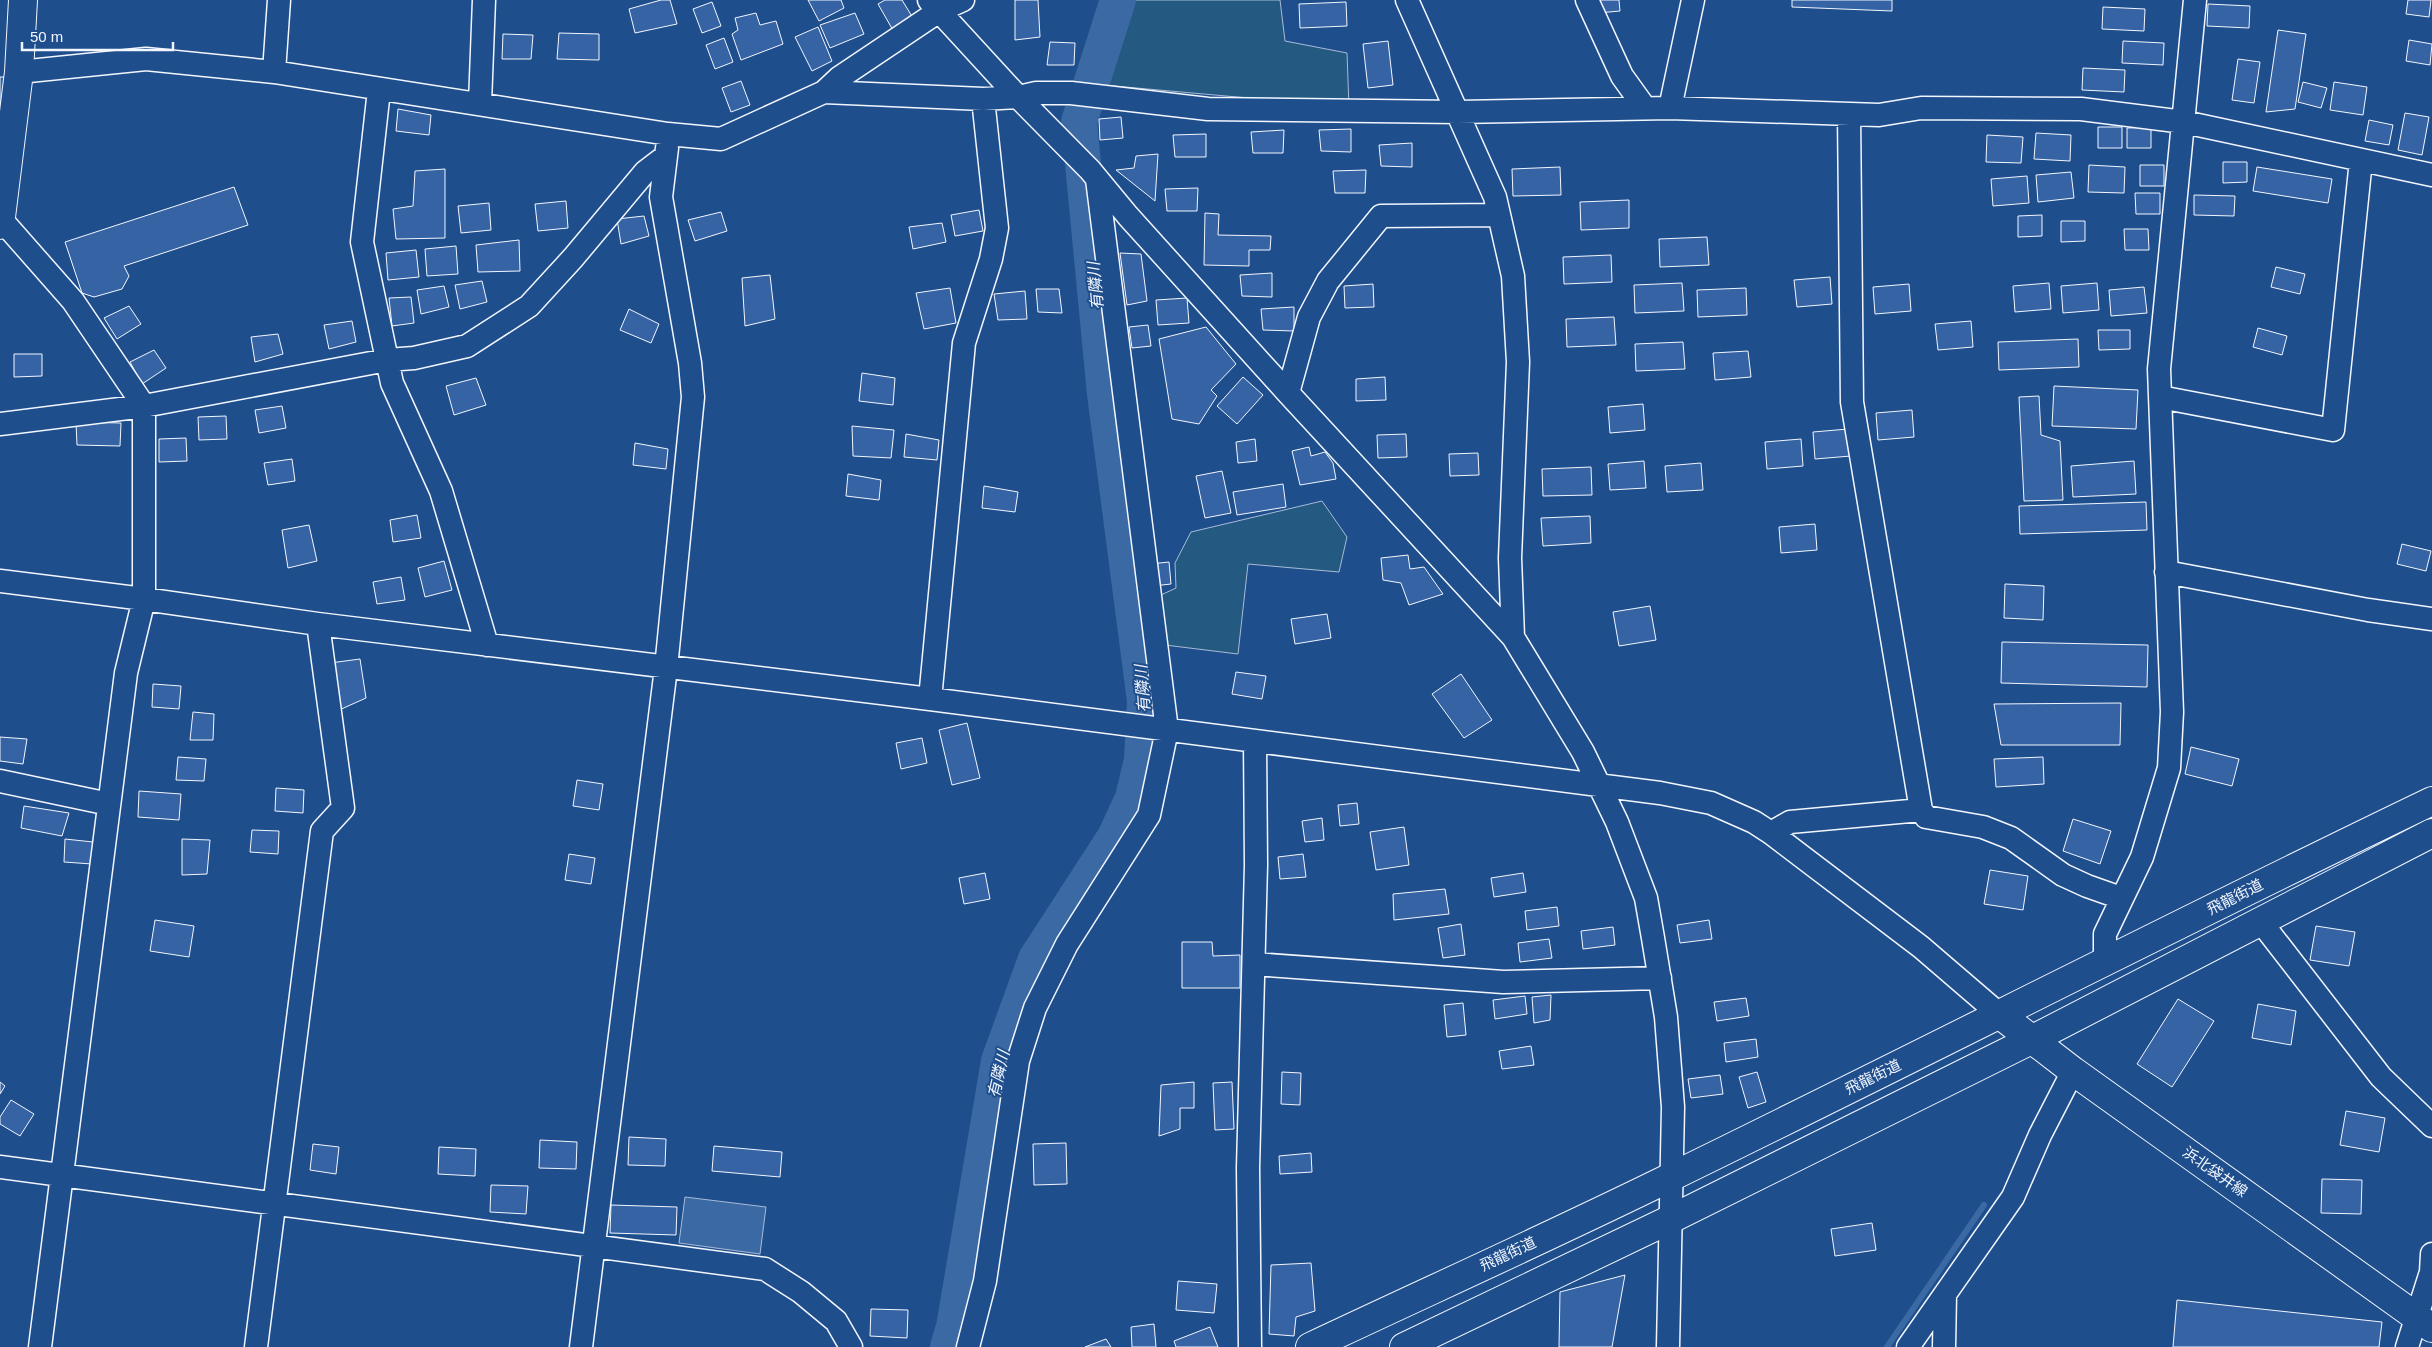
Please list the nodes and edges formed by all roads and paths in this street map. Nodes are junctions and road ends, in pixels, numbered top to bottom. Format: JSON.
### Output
{"nodes":[{"id":1,"x":23,"y":0,"type":"edge"},
{"id":2,"x":279,"y":0,"type":"edge"},
{"id":3,"x":484,"y":0,"type":"edge"},
{"id":4,"x":963,"y":0,"type":"edge"},
{"id":5,"x":1407,"y":0,"type":"edge"},
{"id":6,"x":1587,"y":0,"type":"edge"},
{"id":7,"x":1693,"y":0,"type":"edge"},
{"id":8,"x":2195,"y":0,"type":"edge"},
{"id":9,"x":934,"y":6,"type":"edge"},
{"id":10,"x":19,"y":72,"type":"junction"},
{"id":11,"x":274,"y":72,"type":"junction"},
{"id":12,"x":379,"y":90,"type":"junction"},
{"id":13,"x":824,"y":92,"type":"junction"},
{"id":14,"x":1018,"y":97,"type":"junction"},
{"id":15,"x":983,"y":99,"type":"junction"},
{"id":16,"x":480,"y":103,"type":"junction"},
{"id":17,"x":1645,"y":108,"type":"junction"},
{"id":18,"x":1670,"y":108,"type":"junction"},
{"id":19,"x":1458,"y":112,"type":"junction"},
{"id":20,"x":1849,"y":114,"type":"junction"},
{"id":21,"x":2184,"y":122,"type":"junction"},
{"id":22,"x":667,"y":145,"type":"junction"},
{"id":23,"x":2361,"y":160,"type":"junction"},
{"id":24,"x":1093,"y":175,"type":"junction"},
{"id":25,"x":2432,"y":175,"type":"edge"},
{"id":26,"x":1499,"y":215,"type":"junction"},
{"id":27,"x":0,"y":220,"type":"edge"},
{"id":28,"x":387,"y":360,"type":"junction"},
{"id":29,"x":1288,"y":394,"type":"junction"},
{"id":30,"x":2160,"y":397,"type":"junction"},
{"id":31,"x":144,"y":406,"type":"junction"},
{"id":32,"x":0,"y":424,"type":"edge"},
{"id":33,"x":2166,"y":572,"type":"junction"},
{"id":34,"x":0,"y":581,"type":"edge"},
{"id":35,"x":144,"y":599,"type":"junction"},
{"id":36,"x":2432,"y":619,"type":"edge"},
{"id":37,"x":318,"y":624,"type":"junction"},
{"id":38,"x":1513,"y":637,"type":"junction"},
{"id":39,"x":487,"y":645,"type":"junction"},
{"id":40,"x":666,"y":668,"type":"junction"},
{"id":41,"x":930,"y":699,"type":"junction"},
{"id":42,"x":1163,"y":729,"type":"junction"},
{"id":43,"x":1255,"y":741,"type":"junction"},
{"id":44,"x":0,"y":781,"type":"edge"},
{"id":45,"x":1600,"y":786,"type":"junction"},
{"id":46,"x":2432,"y":801,"type":"edge"},
{"id":47,"x":109,"y":804,"type":"junction"},
{"id":48,"x":1921,"y":810,"type":"junction"},
{"id":49,"x":1771,"y":833,"type":"junction"},
{"id":50,"x":2432,"y":833,"type":"edge"},
{"id":51,"x":2121,"y":898,"type":"junction"},
{"id":52,"x":2261,"y":922,"type":"junction"},
{"id":53,"x":2105,"y":963,"type":"junction"},
{"id":54,"x":1254,"y":964,"type":"junction"},
{"id":55,"x":1660,"y":978,"type":"junction"},
{"id":56,"x":1999,"y":1014,"type":"junction"},
{"id":57,"x":2031,"y":1040,"type":"junction"},
{"id":58,"x":2073,"y":1071,"type":"junction"},
{"id":59,"x":2432,"y":1126,"type":"edge"},
{"id":60,"x":0,"y":1167,"type":"edge"},
{"id":61,"x":62,"y":1175,"type":"junction"},
{"id":62,"x":1672,"y":1177,"type":"junction"},
{"id":63,"x":274,"y":1202,"type":"junction"},
{"id":64,"x":1671,"y":1219,"type":"junction"},
{"id":65,"x":594,"y":1245,"type":"junction"},
{"id":66,"x":2432,"y":1254,"type":"edge"},
{"id":67,"x":1945,"y":1296,"type":"junction"},
{"id":68,"x":2425,"y":1323,"type":"edge"},
{"id":69,"x":40,"y":1347,"type":"edge"},
{"id":70,"x":256,"y":1347,"type":"edge"},
{"id":71,"x":581,"y":1347,"type":"edge"},
{"id":72,"x":851,"y":1347,"type":"edge"},
{"id":73,"x":968,"y":1347,"type":"edge"},
{"id":74,"x":1250,"y":1347,"type":"edge"},
{"id":75,"x":1310,"y":1347,"type":"edge"},
{"id":76,"x":1404,"y":1347,"type":"edge"},
{"id":77,"x":1668,"y":1347,"type":"edge"},
{"id":78,"x":1908,"y":1347,"type":"edge"},
{"id":79,"x":1944,"y":1347,"type":"edge"},
{"id":80,"x":2407,"y":1347,"type":"edge"}],
"edges":[{"from":1,"to":10,"type":"main road"},
{"from":2,"to":11,"type":"street"},
{"from":3,"to":16,"type":"street"},
{"from":4,"to":9,"type":"street"},
{"from":5,"to":19,"type":"street"},
{"from":6,"to":17,"type":"street"},
{"from":7,"to":18,"type":"street"},
{"from":8,"to":21,"type":"street"},
{"from":9,"to":13,"type":"street"},
{"from":9,"to":14,"type":"street"},
{"from":10,"to":11,"type":"street"},
{"from":10,"to":27,"type":"main road"},
{"from":11,"to":12,"type":"street"},
{"from":12,"to":16,"type":"street"},
{"from":12,"to":28,"type":"street"},
{"from":13,"to":15,"type":"street"},
{"from":13,"to":22,"type":"street"},
{"from":14,"to":15,"type":"street"},
{"from":14,"to":19,"type":"street"},
{"from":14,"to":24,"type":"street"},
{"from":15,"to":41,"type":"street"},
{"from":16,"to":22,"type":"street"},
{"from":17,"to":18,"type":"street"},
{"from":17,"to":19,"type":"street"},
{"from":18,"to":20,"type":"street"},
{"from":19,"to":26,"type":"street"},
{"from":20,"to":21,"type":"street"},
{"from":20,"to":48,"type":"street"},
{"from":21,"to":23,"type":"street"},
{"from":21,"to":30,"type":"street"},
{"from":22,"to":28,"type":"street"},
{"from":22,"to":40,"type":"street"},
{"from":23,"to":25,"type":"street"},
{"from":23,"to":30,"type":"street"},
{"from":24,"to":29,"type":"street"},
{"from":24,"to":42,"type":"street"},
{"from":26,"to":29,"type":"street"},
{"from":26,"to":38,"type":"street"},
{"from":27,"to":31,"type":"street"},
{"from":28,"to":31,"type":"street"},
{"from":28,"to":39,"type":"street"},
{"from":29,"to":38,"type":"street"},
{"from":30,"to":33,"type":"street"},
{"from":31,"to":32,"type":"street"},
{"from":31,"to":35,"type":"street"},
{"from":33,"to":36,"type":"street"},
{"from":33,"to":51,"type":"street"},
{"from":34,"to":35,"type":"street"},
{"from":35,"to":37,"type":"street"},
{"from":35,"to":47,"type":"street"},
{"from":37,"to":39,"type":"street"},
{"from":37,"to":63,"type":"street"},
{"from":38,"to":45,"type":"street"},
{"from":39,"to":40,"type":"street"},
{"from":40,"to":41,"type":"street"},
{"from":40,"to":65,"type":"street"},
{"from":41,"to":42,"type":"street"},
{"from":42,"to":43,"type":"street"},
{"from":42,"to":73,"type":"street"},
{"from":43,"to":45,"type":"street"},
{"from":43,"to":54,"type":"street"},
{"from":44,"to":47,"type":"street"},
{"from":45,"to":49,"type":"street"},
{"from":45,"to":55,"type":"street"},
{"from":46,"to":53,"type":"main road","name":"飛龍街道"},
{"from":47,"to":61,"type":"street"},
{"from":48,"to":49,"type":"street"},
{"from":48,"to":51,"type":"street"},
{"from":49,"to":56,"type":"street"},
{"from":50,"to":52,"type":"main road"},
{"from":51,"to":53,"type":"street"},
{"from":52,"to":57,"type":"main road"},
{"from":52,"to":59,"type":"street"},
{"from":53,"to":56,"type":"main road","name":"飛龍街道"},
{"from":54,"to":55,"type":"street"},
{"from":54,"to":74,"type":"street"},
{"from":55,"to":62,"type":"street"},
{"from":56,"to":57,"type":"main road","name":"浜北袋井線"},
{"from":56,"to":62,"type":"main road","name":"飛龍街道"},
{"from":57,"to":58,"type":"main road","name":"浜北袋井線"},
{"from":57,"to":64,"type":"main road"},
{"from":58,"to":67,"type":"street"},
{"from":58,"to":68,"type":"main road","name":"浜北袋井線"},
{"from":60,"to":61,"type":"street"},
{"from":61,"to":63,"type":"street"},
{"from":61,"to":69,"type":"street"},
{"from":62,"to":64,"type":"street"},
{"from":62,"to":75,"type":"main road","name":"飛龍街道"},
{"from":63,"to":65,"type":"street"},
{"from":63,"to":70,"type":"street"},
{"from":64,"to":76,"type":"main road"},
{"from":64,"to":77,"type":"street"},
{"from":65,"to":71,"type":"street"},
{"from":65,"to":72,"type":"street"},
{"from":66,"to":68,"type":"street"},
{"from":67,"to":78,"type":"street"},
{"from":67,"to":79,"type":"street"},
{"from":68,"to":80,"type":"street"}]}
